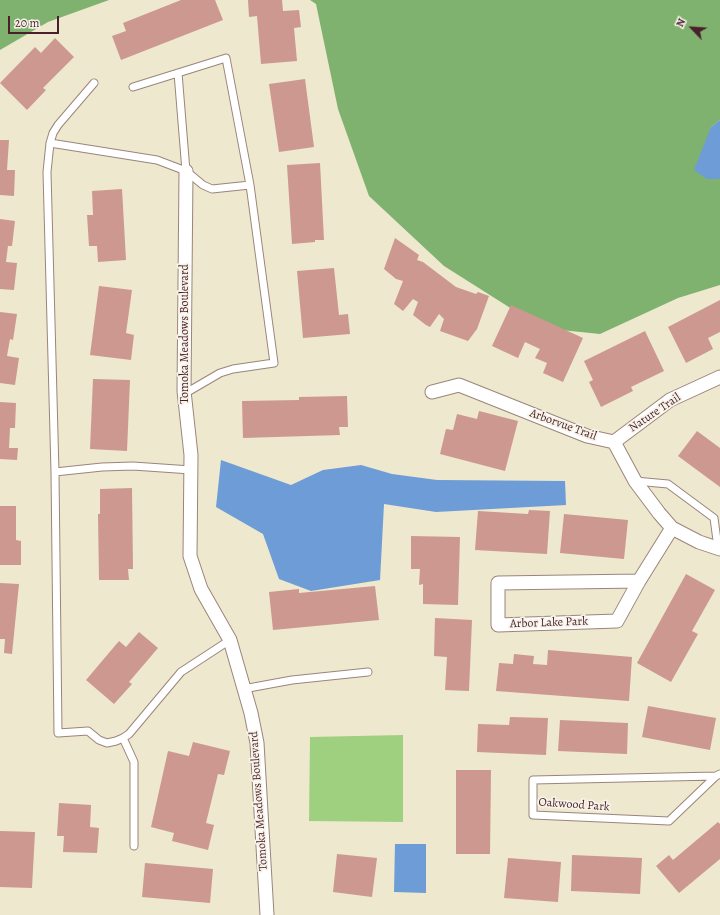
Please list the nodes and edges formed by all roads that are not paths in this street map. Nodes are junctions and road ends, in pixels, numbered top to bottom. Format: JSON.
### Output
{"nodes":[{"id":1,"x":178,"y":73,"type":"junction"},
{"id":2,"x":94,"y":83,"type":"dead end"},
{"id":3,"x":133,"y":87,"type":"dead end"},
{"id":4,"x":50,"y":143,"type":"junction"},
{"id":5,"x":186,"y":171,"type":"junction"},
{"id":6,"x":250,"y":185,"type":"junction"},
{"id":7,"x":720,"y":377,"type":"edge"},
{"id":8,"x":432,"y":392,"type":"dead end"},
{"id":9,"x":184,"y":394,"type":"junction"},
{"id":10,"x":614,"y":442,"type":"junction"},
{"id":11,"x":191,"y":470,"type":"junction"},
{"id":12,"x":55,"y":472,"type":"junction"},
{"id":13,"x":635,"y":481,"type":"junction"},
{"id":14,"x":672,"y":528,"type":"junction"},
{"id":15,"x":719,"y":549,"type":"edge"},
{"id":16,"x":639,"y":581,"type":"junction"},
{"id":17,"x":230,"y":640,"type":"junction"},
{"id":18,"x":368,"y":672,"type":"dead end"},
{"id":19,"x":243,"y":689,"type":"junction"},
{"id":20,"x":123,"y":738,"type":"junction"},
{"id":21,"x":718,"y":775,"type":"edge"},
{"id":22,"x":134,"y":846,"type":"dead end"},
{"id":23,"x":267,"y":915,"type":"edge"}],
"edges":[{"from":1,"to":3,"type":"lane"},
{"from":1,"to":5,"type":"lane"},
{"from":1,"to":6,"type":"lane"},
{"from":2,"to":4,"type":"lane"},
{"from":4,"to":5,"type":"lane"},
{"from":4,"to":12,"type":"lane"},
{"from":5,"to":6,"type":"lane"},
{"from":5,"to":9,"type":"street","name":"Tomoka Meadows Boulevard"},
{"from":6,"to":9,"type":"lane"},
{"from":7,"to":10,"type":"street","name":"Nature Trail"},
{"from":8,"to":10,"type":"street","name":"Arborvue Trail"},
{"from":9,"to":11,"type":"street","name":"Tomoka Meadows Boulevard"},
{"from":10,"to":13,"type":"street"},
{"from":11,"to":12,"type":"lane"},
{"from":11,"to":17,"type":"street","name":"Tomoka Meadows Boulevard"},
{"from":12,"to":20,"type":"lane"},
{"from":13,"to":14,"type":"street"},
{"from":13,"to":15,"type":"lane"},
{"from":14,"to":15,"type":"street"},
{"from":14,"to":16,"type":"street","name":"Arbor Lake Park"},
{"from":16,"to":16,"type":"street","name":"Arbor Lake Park"},
{"from":17,"to":19,"type":"street","name":"Tomoka Meadows Boulevard"},
{"from":17,"to":20,"type":"lane"},
{"from":18,"to":19,"type":"lane"},
{"from":19,"to":23,"type":"street","name":"Tomoka Meadows Boulevard"},
{"from":20,"to":22,"type":"lane"},
{"from":21,"to":21,"type":"lane","name":"Oakwood Park"}]}
